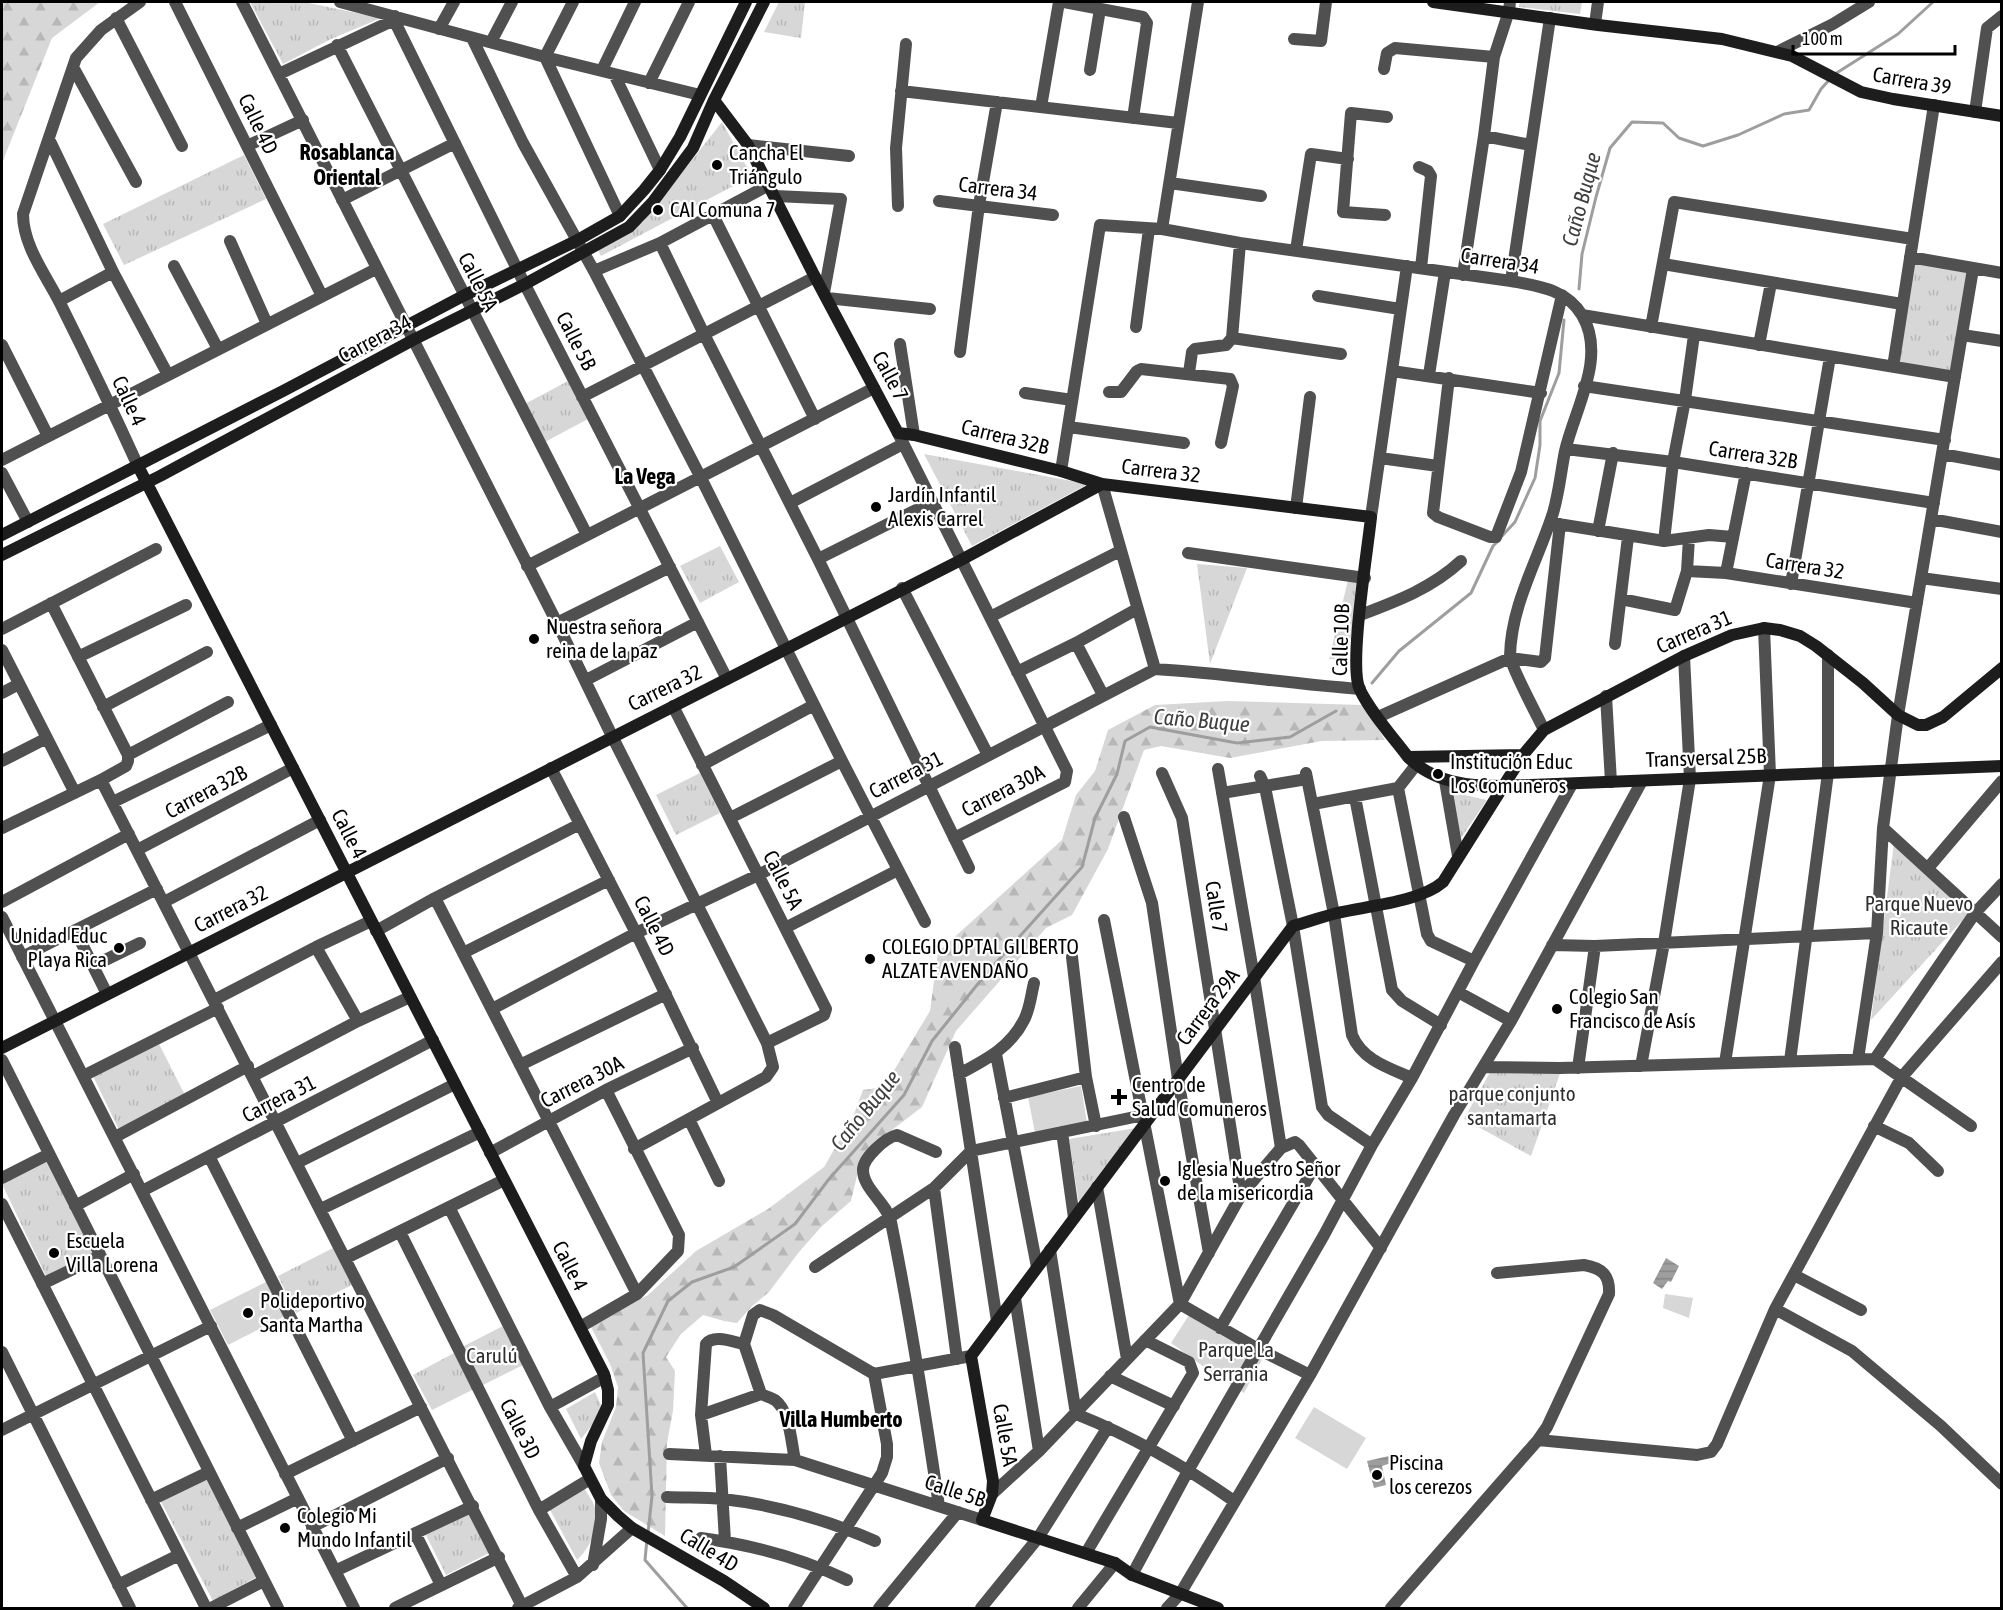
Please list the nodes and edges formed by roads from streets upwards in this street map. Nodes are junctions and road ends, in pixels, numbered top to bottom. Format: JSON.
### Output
{"nodes":[{"id":1,"x":140,"y":2,"type":"edge"},
{"id":2,"x":175,"y":2,"type":"edge"},
{"id":3,"x":242,"y":2,"type":"edge"},
{"id":4,"x":340,"y":2,"type":"edge"},
{"id":5,"x":393,"y":2,"type":"edge"},
{"id":6,"x":454,"y":2,"type":"edge"},
{"id":7,"x":512,"y":2,"type":"edge"},
{"id":8,"x":573,"y":2,"type":"edge"},
{"id":9,"x":635,"y":2,"type":"edge"},
{"id":10,"x":689,"y":2,"type":"edge"},
{"id":11,"x":746,"y":2,"type":"edge"},
{"id":12,"x":764,"y":2,"type":"edge"},
{"id":13,"x":1062,"y":2,"type":"edge"},
{"id":14,"x":1198,"y":2,"type":"edge"},
{"id":15,"x":1326,"y":2,"type":"edge"},
{"id":16,"x":1434,"y":2,"type":"edge"},
{"id":17,"x":1598,"y":2,"type":"edge"},
{"id":18,"x":1869,"y":2,"type":"edge"},
{"id":19,"x":1509,"y":6,"type":"edge"},
{"id":20,"x":1100,"y":9,"type":"junction"},
{"id":21,"x":2001,"y":16,"type":"edge"},
{"id":22,"x":392,"y":17,"type":"junction"},
{"id":23,"x":116,"y":18,"type":"junction"},
{"id":24,"x":1550,"y":18,"type":"junction"},
{"id":25,"x":1595,"y":24,"type":"junction"},
{"id":26,"x":439,"y":29,"type":"junction"},
{"id":27,"x":472,"y":38,"type":"junction"},
{"id":28,"x":1294,"y":39,"type":"dead end"},
{"id":29,"x":491,"y":42,"type":"junction"},
{"id":30,"x":906,"y":44,"type":"dead end"},
{"id":31,"x":337,"y":45,"type":"junction"},
{"id":32,"x":1779,"y":51,"type":"junction"},
{"id":33,"x":545,"y":57,"type":"junction"},
{"id":34,"x":1494,"y":57,"type":"junction"},
{"id":35,"x":73,"y":67,"type":"junction"},
{"id":36,"x":1090,"y":69,"type":"dead end"},
{"id":37,"x":1384,"y":69,"type":"dead end"},
{"id":38,"x":608,"y":72,"type":"junction"},
{"id":39,"x":279,"y":74,"type":"junction"},
{"id":40,"x":649,"y":82,"type":"junction"},
{"id":41,"x":901,"y":91,"type":"junction"},
{"id":42,"x":700,"y":95,"type":"junction"},
{"id":43,"x":714,"y":100,"type":"junction"},
{"id":44,"x":997,"y":102,"type":"junction"},
{"id":45,"x":1934,"y":105,"type":"junction"},
{"id":46,"x":1041,"y":107,"type":"junction"},
{"id":47,"x":1975,"y":112,"type":"junction"},
{"id":48,"x":2001,"y":116,"type":"edge"},
{"id":49,"x":1387,"y":117,"type":"dead end"},
{"id":50,"x":1133,"y":118,"type":"junction"},
{"id":51,"x":303,"y":120,"type":"junction"},
{"id":52,"x":1178,"y":123,"type":"junction"},
{"id":53,"x":1484,"y":136,"type":"junction"},
{"id":54,"x":49,"y":139,"type":"junction"},
{"id":55,"x":455,"y":143,"type":"junction"},
{"id":56,"x":748,"y":145,"type":"junction"},
{"id":57,"x":1531,"y":145,"type":"junction"},
{"id":58,"x":182,"y":146,"type":"dead end"},
{"id":59,"x":247,"y":146,"type":"junction"},
{"id":60,"x":849,"y":156,"type":"dead end"},
{"id":61,"x":1348,"y":159,"type":"junction"},
{"id":62,"x":1419,"y":167,"type":"dead end"},
{"id":63,"x":660,"y":170,"type":"junction"},
{"id":64,"x":401,"y":171,"type":"junction"},
{"id":65,"x":136,"y":182,"type":"dead end"},
{"id":66,"x":1170,"y":183,"type":"junction"},
{"id":67,"x":772,"y":190,"type":"junction"},
{"id":68,"x":1261,"y":196,"type":"dead end"},
{"id":69,"x":342,"y":200,"type":"junction"},
{"id":70,"x":939,"y":201,"type":"dead end"},
{"id":71,"x":979,"y":205,"type":"junction"},
{"id":72,"x":898,"y":206,"type":"dead end"},
{"id":73,"x":713,"y":215,"type":"junction"},
{"id":74,"x":1053,"y":215,"type":"dead end"},
{"id":75,"x":1385,"y":215,"type":"dead end"},
{"id":76,"x":620,"y":216,"type":"junction"},
{"id":77,"x":1149,"y":229,"type":"junction"},
{"id":78,"x":1162,"y":230,"type":"junction"},
{"id":79,"x":1912,"y":239,"type":"junction"},
{"id":80,"x":230,"y":241,"type":"dead end"},
{"id":81,"x":576,"y":241,"type":"junction"},
{"id":82,"x":660,"y":243,"type":"junction"},
{"id":83,"x":1240,"y":243,"type":"junction"},
{"id":84,"x":1296,"y":250,"type":"junction"},
{"id":85,"x":584,"y":252,"type":"junction"},
{"id":86,"x":1910,"y":257,"type":"junction"},
{"id":87,"x":1663,"y":264,"type":"junction"},
{"id":88,"x":174,"y":266,"type":"dead end"},
{"id":89,"x":1407,"y":266,"type":"junction"},
{"id":90,"x":1421,"y":268,"type":"junction"},
{"id":91,"x":1974,"y":268,"type":"junction"},
{"id":92,"x":376,"y":269,"type":"junction"},
{"id":93,"x":518,"y":271,"type":"junction"},
{"id":94,"x":594,"y":271,"type":"junction"},
{"id":95,"x":113,"y":272,"type":"junction"},
{"id":96,"x":1445,"y":272,"type":"junction"},
{"id":97,"x":2001,"y":273,"type":"edge"},
{"id":98,"x":1463,"y":275,"type":"junction"},
{"id":99,"x":815,"y":278,"type":"junction"},
{"id":100,"x":1511,"y":281,"type":"junction"},
{"id":101,"x":1771,"y":283,"type":"junction"},
{"id":102,"x":525,"y":284,"type":"junction"},
{"id":103,"x":826,"y":295,"type":"junction"},
{"id":104,"x":1562,"y":295,"type":"junction"},
{"id":105,"x":322,"y":296,"type":"junction"},
{"id":106,"x":464,"y":296,"type":"junction"},
{"id":107,"x":1318,"y":296,"type":"dead end"},
{"id":108,"x":59,"y":301,"type":"junction"},
{"id":109,"x":1902,"y":304,"type":"junction"},
{"id":110,"x":758,"y":307,"type":"junction"},
{"id":111,"x":930,"y":309,"type":"dead end"},
{"id":112,"x":1400,"y":309,"type":"junction"},
{"id":113,"x":471,"y":311,"type":"junction"},
{"id":114,"x":1582,"y":315,"type":"junction"},
{"id":115,"x":267,"y":324,"type":"junction"},
{"id":116,"x":406,"y":326,"type":"junction"},
{"id":117,"x":1136,"y":327,"type":"dead end"},
{"id":118,"x":1651,"y":327,"type":"junction"},
{"id":119,"x":704,"y":334,"type":"junction"},
{"id":120,"x":1694,"y":335,"type":"junction"},
{"id":121,"x":1962,"y":335,"type":"junction"},
{"id":122,"x":1232,"y":338,"type":"junction"},
{"id":123,"x":413,"y":340,"type":"junction"},
{"id":124,"x":2001,"y":341,"type":"edge"},
{"id":125,"x":900,"y":344,"type":"dead end"},
{"id":126,"x":2,"y":345,"type":"edge"},
{"id":127,"x":1760,"y":345,"type":"junction"},
{"id":128,"x":218,"y":349,"type":"junction"},
{"id":129,"x":960,"y":352,"type":"dead end"},
{"id":130,"x":1341,"y":354,"type":"dead end"},
{"id":131,"x":1830,"y":357,"type":"junction"},
{"id":132,"x":642,"y":366,"type":"junction"},
{"id":133,"x":1893,"y":367,"type":"junction"},
{"id":134,"x":1392,"y":371,"type":"junction"},
{"id":135,"x":1189,"y":374,"type":"junction"},
{"id":136,"x":168,"y":375,"type":"junction"},
{"id":137,"x":1429,"y":375,"type":"junction"},
{"id":138,"x":1955,"y":376,"type":"junction"},
{"id":139,"x":1449,"y":378,"type":"junction"},
{"id":140,"x":1584,"y":386,"type":"junction"},
{"id":141,"x":874,"y":388,"type":"junction"},
{"id":142,"x":1025,"y":393,"type":"dead end"},
{"id":143,"x":1109,"y":393,"type":"dead end"},
{"id":144,"x":1541,"y":393,"type":"junction"},
{"id":145,"x":582,"y":397,"type":"junction"},
{"id":146,"x":1310,"y":397,"type":"dead end"},
{"id":147,"x":1072,"y":400,"type":"junction"},
{"id":148,"x":1685,"y":400,"type":"junction"},
{"id":149,"x":109,"y":403,"type":"junction"},
{"id":150,"x":815,"y":419,"type":"junction"},
{"id":151,"x":1819,"y":422,"type":"junction"},
{"id":152,"x":1069,"y":427,"type":"junction"},
{"id":153,"x":914,"y":435,"type":"junction"},
{"id":154,"x":48,"y":436,"type":"junction"},
{"id":155,"x":901,"y":439,"type":"junction"},
{"id":156,"x":1945,"y":440,"type":"junction"},
{"id":157,"x":1184,"y":443,"type":"dead end"},
{"id":158,"x":1221,"y":443,"type":"dead end"},
{"id":159,"x":761,"y":446,"type":"junction"},
{"id":160,"x":1566,"y":449,"type":"junction"},
{"id":161,"x":1613,"y":453,"type":"junction"},
{"id":162,"x":1942,"y":454,"type":"junction"},
{"id":163,"x":1380,"y":458,"type":"junction"},
{"id":164,"x":2,"y":460,"type":"edge"},
{"id":165,"x":1673,"y":462,"type":"junction"},
{"id":166,"x":2001,"y":465,"type":"edge"},
{"id":167,"x":138,"y":466,"type":"junction"},
{"id":168,"x":1438,"y":466,"type":"junction"},
{"id":169,"x":1061,"y":471,"type":"junction"},
{"id":170,"x":2,"y":473,"type":"edge"},
{"id":171,"x":1746,"y":473,"type":"junction"},
{"id":172,"x":701,"y":478,"type":"junction"},
{"id":173,"x":147,"y":482,"type":"junction"},
{"id":174,"x":1808,"y":483,"type":"junction"},
{"id":175,"x":1102,"y":484,"type":"junction"},
{"id":176,"x":932,"y":502,"type":"junction"},
{"id":177,"x":790,"y":503,"type":"junction"},
{"id":178,"x":1934,"y":503,"type":"junction"},
{"id":179,"x":640,"y":508,"type":"junction"},
{"id":180,"x":1296,"y":508,"type":"junction"},
{"id":181,"x":1371,"y":517,"type":"junction"},
{"id":182,"x":1931,"y":519,"type":"junction"},
{"id":183,"x":28,"y":522,"type":"junction"},
{"id":184,"x":1554,"y":523,"type":"junction"},
{"id":185,"x":1598,"y":531,"type":"junction"},
{"id":186,"x":2001,"y":532,"type":"edge"},
{"id":187,"x":2,"y":535,"type":"edge"},
{"id":188,"x":587,"y":535,"type":"junction"},
{"id":189,"x":1628,"y":537,"type":"junction"},
{"id":190,"x":1733,"y":537,"type":"junction"},
{"id":191,"x":1689,"y":538,"type":"junction"},
{"id":192,"x":1664,"y":541,"type":"junction"},
{"id":193,"x":156,"y":549,"type":"dead end"},
{"id":194,"x":1120,"y":551,"type":"junction"},
{"id":195,"x":1188,"y":553,"type":"dead end"},
{"id":196,"x":2,"y":555,"type":"edge"},
{"id":197,"x":818,"y":559,"type":"junction"},
{"id":198,"x":961,"y":560,"type":"junction"},
{"id":199,"x":1461,"y":561,"type":"dead end"},
{"id":200,"x":527,"y":566,"type":"junction"},
{"id":201,"x":670,"y":567,"type":"junction"},
{"id":202,"x":1687,"y":571,"type":"junction"},
{"id":203,"x":1726,"y":573,"type":"junction"},
{"id":204,"x":1365,"y":578,"type":"junction"},
{"id":205,"x":1922,"y":578,"type":"junction"},
{"id":206,"x":1791,"y":584,"type":"junction"},
{"id":207,"x":902,"y":588,"type":"junction"},
{"id":208,"x":2001,"y":589,"type":"edge"},
{"id":209,"x":1621,"y":599,"type":"junction"},
{"id":210,"x":51,"y":603,"type":"junction"},
{"id":211,"x":1917,"y":603,"type":"junction"},
{"id":212,"x":186,"y":604,"type":"dead end"},
{"id":213,"x":1137,"y":609,"type":"junction"},
{"id":214,"x":1360,"y":615,"type":"junction"},
{"id":215,"x":846,"y":617,"type":"junction"},
{"id":216,"x":990,"y":617,"type":"junction"},
{"id":217,"x":557,"y":622,"type":"junction"},
{"id":218,"x":698,"y":622,"type":"junction"},
{"id":219,"x":1764,"y":628,"type":"junction"},
{"id":220,"x":2,"y":629,"type":"edge"},
{"id":221,"x":1076,"y":643,"type":"junction"},
{"id":222,"x":1615,"y":644,"type":"dead end"},
{"id":223,"x":787,"y":649,"type":"junction"},
{"id":224,"x":2,"y":650,"type":"edge"},
{"id":225,"x":207,"y":652,"type":"dead end"},
{"id":226,"x":1828,"y":655,"type":"junction"},
{"id":227,"x":1684,"y":656,"type":"junction"},
{"id":228,"x":78,"y":657,"type":"junction"},
{"id":229,"x":1510,"y":658,"type":"junction"},
{"id":230,"x":2001,"y":668,"type":"edge"},
{"id":231,"x":1155,"y":669,"type":"junction"},
{"id":232,"x":1017,"y":672,"type":"junction"},
{"id":233,"x":727,"y":679,"type":"junction"},
{"id":234,"x":586,"y":680,"type":"junction"},
{"id":235,"x":19,"y":684,"type":"junction"},
{"id":236,"x":1360,"y":689,"type":"junction"},
{"id":237,"x":2,"y":693,"type":"edge"},
{"id":238,"x":1103,"y":695,"type":"junction"},
{"id":239,"x":1606,"y":696,"type":"junction"},
{"id":240,"x":228,"y":702,"type":"dead end"},
{"id":241,"x":814,"y":705,"type":"junction"},
{"id":242,"x":673,"y":706,"type":"junction"},
{"id":243,"x":103,"y":707,"type":"junction"},
{"id":244,"x":1898,"y":715,"type":"junction"},
{"id":245,"x":1378,"y":717,"type":"junction"},
{"id":246,"x":271,"y":725,"type":"junction"},
{"id":247,"x":1044,"y":727,"type":"junction"},
{"id":248,"x":1544,"y":730,"type":"junction"},
{"id":249,"x":612,"y":736,"type":"junction"},
{"id":250,"x":46,"y":738,"type":"junction"},
{"id":251,"x":988,"y":755,"type":"junction"},
{"id":252,"x":1523,"y":755,"type":"junction"},
{"id":253,"x":2,"y":761,"type":"edge"},
{"id":254,"x":127,"y":761,"type":"junction"},
{"id":255,"x":842,"y":761,"type":"junction"},
{"id":256,"x":1412,"y":761,"type":"junction"},
{"id":257,"x":702,"y":765,"type":"junction"},
{"id":258,"x":2001,"y":766,"type":"edge"},
{"id":259,"x":293,"y":768,"type":"junction"},
{"id":260,"x":551,"y":768,"type":"junction"},
{"id":261,"x":1218,"y":769,"type":"dead end"},
{"id":262,"x":1892,"y":770,"type":"junction"},
{"id":263,"x":1161,"y":773,"type":"dead end"},
{"id":264,"x":1828,"y":773,"type":"junction"},
{"id":265,"x":1770,"y":775,"type":"junction"},
{"id":266,"x":1066,"y":777,"type":"joint"},
{"id":267,"x":1690,"y":779,"type":"junction"},
{"id":268,"x":101,"y":780,"type":"junction"},
{"id":269,"x":1262,"y":781,"type":"junction"},
{"id":270,"x":1445,"y":781,"type":"junction"},
{"id":271,"x":1642,"y":781,"type":"junction"},
{"id":272,"x":2001,"y":781,"type":"edge"},
{"id":273,"x":1611,"y":782,"type":"junction"},
{"id":274,"x":1572,"y":783,"type":"junction"},
{"id":275,"x":929,"y":785,"type":"junction"},
{"id":276,"x":1503,"y":786,"type":"junction"},
{"id":277,"x":1398,"y":788,"type":"junction"},
{"id":278,"x":75,"y":793,"type":"junction"},
{"id":279,"x":1222,"y":793,"type":"junction"},
{"id":280,"x":1355,"y":797,"type":"junction"},
{"id":281,"x":113,"y":802,"type":"junction"},
{"id":282,"x":1313,"y":804,"type":"junction"},
{"id":283,"x":870,"y":815,"type":"junction"},
{"id":284,"x":1124,"y":817,"type":"dead end"},
{"id":285,"x":730,"y":818,"type":"junction"},
{"id":286,"x":320,"y":820,"type":"junction"},
{"id":287,"x":580,"y":824,"type":"junction"},
{"id":288,"x":2,"y":828,"type":"edge"},
{"id":289,"x":1883,"y":828,"type":"junction"},
{"id":290,"x":129,"y":834,"type":"junction"},
{"id":291,"x":954,"y":838,"type":"junction"},
{"id":292,"x":137,"y":850,"type":"junction"},
{"id":293,"x":1458,"y":856,"type":"junction"},
{"id":294,"x":969,"y":868,"type":"dead end"},
{"id":295,"x":1928,"y":868,"type":"junction"},
{"id":296,"x":898,"y":870,"type":"junction"},
{"id":297,"x":346,"y":872,"type":"junction"},
{"id":298,"x":758,"y":875,"type":"junction"},
{"id":299,"x":609,"y":880,"type":"junction"},
{"id":300,"x":2001,"y":884,"type":"edge"},
{"id":301,"x":157,"y":889,"type":"junction"},
{"id":302,"x":1419,"y":896,"type":"junction"},
{"id":303,"x":435,"y":898,"type":"junction"},
{"id":304,"x":2,"y":902,"type":"edge"},
{"id":305,"x":164,"y":902,"type":"junction"},
{"id":306,"x":697,"y":905,"type":"junction"},
{"id":307,"x":1376,"y":905,"type":"junction"},
{"id":308,"x":1975,"y":913,"type":"junction"},
{"id":309,"x":1334,"y":914,"type":"junction"},
{"id":310,"x":2,"y":917,"type":"edge"},
{"id":311,"x":1104,"y":920,"type":"dead end"},
{"id":312,"x":925,"y":922,"type":"dead end"},
{"id":313,"x":374,"y":926,"type":"junction"},
{"id":314,"x":1293,"y":926,"type":"junction"},
{"id":315,"x":785,"y":928,"type":"junction"},
{"id":316,"x":75,"y":930,"type":"junction"},
{"id":317,"x":636,"y":933,"type":"junction"},
{"id":318,"x":1876,"y":933,"type":"junction"},
{"id":319,"x":1808,"y":936,"type":"junction"},
{"id":320,"x":2001,"y":937,"type":"edge"},
{"id":321,"x":1746,"y":939,"type":"junction"},
{"id":322,"x":140,"y":943,"type":"dead end"},
{"id":323,"x":1664,"y":943,"type":"junction"},
{"id":324,"x":1552,"y":945,"type":"junction"},
{"id":325,"x":1595,"y":946,"type":"junction"},
{"id":326,"x":316,"y":947,"type":"junction"},
{"id":327,"x":189,"y":952,"type":"junction"},
{"id":328,"x":463,"y":953,"type":"junction"},
{"id":329,"x":22,"y":957,"type":"junction"},
{"id":330,"x":1072,"y":957,"type":"dead end"},
{"id":331,"x":1474,"y":961,"type":"junction"},
{"id":332,"x":2001,"y":962,"type":"edge"},
{"id":333,"x":93,"y":966,"type":"junction"},
{"id":334,"x":1254,"y":977,"type":"junction"},
{"id":335,"x":1035,"y":983,"type":"dead end"},
{"id":336,"x":1458,"y":992,"type":"junction"},
{"id":337,"x":107,"y":994,"type":"junction"},
{"id":338,"x":666,"y":994,"type":"junction"},
{"id":339,"x":411,"y":997,"type":"junction"},
{"id":340,"x":216,"y":1004,"type":"junction"},
{"id":341,"x":492,"y":1009,"type":"junction"},
{"id":342,"x":54,"y":1021,"type":"junction"},
{"id":343,"x":358,"y":1021,"type":"junction"},
{"id":344,"x":1511,"y":1021,"type":"junction"},
{"id":345,"x":1441,"y":1025,"type":"junction"},
{"id":346,"x":1216,"y":1028,"type":"junction"},
{"id":347,"x":433,"y":1040,"type":"junction"},
{"id":348,"x":767,"y":1043,"type":"junction"},
{"id":349,"x":2,"y":1047,"type":"edge"},
{"id":350,"x":955,"y":1047,"type":"dead end"},
{"id":351,"x":693,"y":1048,"type":"junction"},
{"id":352,"x":996,"y":1054,"type":"junction"},
{"id":353,"x":1858,"y":1059,"type":"junction"},
{"id":354,"x":1875,"y":1059,"type":"junction"},
{"id":355,"x":2,"y":1060,"type":"edge"},
{"id":356,"x":1790,"y":1061,"type":"junction"},
{"id":357,"x":1725,"y":1063,"type":"junction"},
{"id":358,"x":520,"y":1065,"type":"junction"},
{"id":359,"x":1641,"y":1065,"type":"junction"},
{"id":360,"x":1484,"y":1067,"type":"junction"},
{"id":361,"x":1578,"y":1068,"type":"junction"},
{"id":362,"x":250,"y":1071,"type":"junction"},
{"id":363,"x":959,"y":1074,"type":"junction"},
{"id":364,"x":83,"y":1076,"type":"junction"},
{"id":365,"x":1086,"y":1077,"type":"junction"},
{"id":366,"x":1412,"y":1078,"type":"junction"},
{"id":367,"x":1901,"y":1078,"type":"junction"},
{"id":368,"x":1178,"y":1079,"type":"junction"},
{"id":369,"x":455,"y":1084,"type":"junction"},
{"id":370,"x":606,"y":1090,"type":"junction"},
{"id":371,"x":1004,"y":1098,"type":"junction"},
{"id":372,"x":718,"y":1103,"type":"junction"},
{"id":373,"x":689,"y":1119,"type":"junction"},
{"id":374,"x":1145,"y":1119,"type":"junction"},
{"id":375,"x":549,"y":1121,"type":"junction"},
{"id":376,"x":276,"y":1122,"type":"junction"},
{"id":377,"x":1096,"y":1126,"type":"junction"},
{"id":378,"x":1874,"y":1126,"type":"junction"},
{"id":379,"x":1971,"y":1126,"type":"dead end"},
{"id":380,"x":480,"y":1132,"type":"junction"},
{"id":381,"x":1062,"y":1132,"type":"junction"},
{"id":382,"x":115,"y":1137,"type":"junction"},
{"id":383,"x":1013,"y":1142,"type":"junction"},
{"id":384,"x":1372,"y":1145,"type":"junction"},
{"id":385,"x":1281,"y":1148,"type":"junction"},
{"id":386,"x":634,"y":1149,"type":"junction"},
{"id":387,"x":971,"y":1151,"type":"junction"},
{"id":388,"x":936,"y":1152,"type":"dead end"},
{"id":389,"x":490,"y":1153,"type":"junction"},
{"id":390,"x":49,"y":1154,"type":"junction"},
{"id":391,"x":209,"y":1156,"type":"junction"},
{"id":392,"x":297,"y":1164,"type":"junction"},
{"id":393,"x":1315,"y":1166,"type":"junction"},
{"id":394,"x":1938,"y":1171,"type":"dead end"},
{"id":395,"x":134,"y":1174,"type":"junction"},
{"id":396,"x":2,"y":1178,"type":"edge"},
{"id":397,"x":504,"y":1180,"type":"junction"},
{"id":398,"x":719,"y":1181,"type":"dead end"},
{"id":399,"x":1097,"y":1187,"type":"junction"},
{"id":400,"x":934,"y":1188,"type":"junction"},
{"id":401,"x":142,"y":1191,"type":"junction"},
{"id":402,"x":1241,"y":1195,"type":"junction"},
{"id":403,"x":1343,"y":1200,"type":"junction"},
{"id":404,"x":2,"y":1204,"type":"edge"},
{"id":405,"x":75,"y":1206,"type":"junction"},
{"id":406,"x":449,"y":1207,"type":"junction"},
{"id":407,"x":321,"y":1209,"type":"junction"},
{"id":408,"x":890,"y":1218,"type":"junction"},
{"id":409,"x":1074,"y":1218,"type":"junction"},
{"id":410,"x":7,"y":1227,"type":"edge"},
{"id":411,"x":400,"y":1232,"type":"junction"},
{"id":412,"x":1381,"y":1248,"type":"junction"},
{"id":413,"x":1050,"y":1250,"type":"junction"},
{"id":414,"x":1209,"y":1253,"type":"junction"},
{"id":415,"x":100,"y":1256,"type":"junction"},
{"id":416,"x":346,"y":1258,"type":"junction"},
{"id":417,"x":814,"y":1267,"type":"dead end"},
{"id":418,"x":1037,"y":1267,"type":"junction"},
{"id":419,"x":1497,"y":1273,"type":"dead end"},
{"id":420,"x":1794,"y":1275,"type":"junction"},
{"id":421,"x":42,"y":1284,"type":"junction"},
{"id":422,"x":637,"y":1294,"type":"junction"},
{"id":423,"x":1015,"y":1298,"type":"junction"},
{"id":424,"x":1180,"y":1304,"type":"junction"},
{"id":425,"x":1775,"y":1310,"type":"junction"},
{"id":426,"x":1861,"y":1310,"type":"dead end"},
{"id":427,"x":997,"y":1321,"type":"junction"},
{"id":428,"x":211,"y":1326,"type":"junction"},
{"id":429,"x":580,"y":1327,"type":"junction"},
{"id":430,"x":1220,"y":1328,"type":"junction"},
{"id":431,"x":1145,"y":1340,"type":"junction"},
{"id":432,"x":744,"y":1344,"type":"junction"},
{"id":433,"x":1258,"y":1349,"type":"junction"},
{"id":434,"x":2,"y":1352,"type":"edge"},
{"id":435,"x":151,"y":1356,"type":"junction"},
{"id":436,"x":970,"y":1356,"type":"junction"},
{"id":437,"x":957,"y":1359,"type":"junction"},
{"id":438,"x":1126,"y":1359,"type":"junction"},
{"id":439,"x":918,"y":1366,"type":"junction"},
{"id":440,"x":874,"y":1374,"type":"junction"},
{"id":441,"x":1310,"y":1375,"type":"junction"},
{"id":442,"x":1110,"y":1376,"type":"junction"},
{"id":443,"x":605,"y":1377,"type":"junction"},
{"id":444,"x":93,"y":1384,"type":"junction"},
{"id":445,"x":761,"y":1394,"type":"junction"},
{"id":446,"x":1174,"y":1406,"type":"junction"},
{"id":447,"x":421,"y":1407,"type":"junction"},
{"id":448,"x":550,"y":1407,"type":"junction"},
{"id":449,"x":33,"y":1414,"type":"junction"},
{"id":450,"x":1076,"y":1414,"type":"junction"},
{"id":451,"x":701,"y":1415,"type":"junction"},
{"id":452,"x":1108,"y":1427,"type":"junction"},
{"id":453,"x":2,"y":1430,"type":"edge"},
{"id":454,"x":1538,"y":1440,"type":"junction"},
{"id":455,"x":353,"y":1441,"type":"junction"},
{"id":456,"x":1149,"y":1446,"type":"junction"},
{"id":457,"x":1040,"y":1451,"type":"junction"},
{"id":458,"x":669,"y":1454,"type":"dead end"},
{"id":459,"x":706,"y":1455,"type":"junction"},
{"id":460,"x":720,"y":1456,"type":"junction"},
{"id":461,"x":448,"y":1458,"type":"junction"},
{"id":462,"x":795,"y":1460,"type":"junction"},
{"id":463,"x":584,"y":1466,"type":"junction"},
{"id":464,"x":1189,"y":1469,"type":"junction"},
{"id":465,"x":209,"y":1472,"type":"junction"},
{"id":466,"x":285,"y":1474,"type":"junction"},
{"id":467,"x":590,"y":1479,"type":"junction"},
{"id":468,"x":2001,"y":1484,"type":"edge"},
{"id":469,"x":875,"y":1485,"type":"junction"},
{"id":470,"x":992,"y":1494,"type":"junction"},
{"id":471,"x":668,"y":1497,"type":"dead end"},
{"id":472,"x":297,"y":1498,"type":"junction"},
{"id":473,"x":602,"y":1499,"type":"junction"},
{"id":474,"x":723,"y":1499,"type":"junction"},
{"id":475,"x":151,"y":1500,"type":"junction"},
{"id":476,"x":1234,"y":1501,"type":"junction"},
{"id":477,"x":473,"y":1506,"type":"junction"},
{"id":478,"x":939,"y":1506,"type":"junction"},
{"id":479,"x":539,"y":1510,"type":"junction"},
{"id":480,"x":958,"y":1512,"type":"junction"},
{"id":481,"x":982,"y":1520,"type":"junction"},
{"id":482,"x":312,"y":1527,"type":"junction"},
{"id":483,"x":237,"y":1528,"type":"junction"},
{"id":484,"x":635,"y":1529,"type":"junction"},
{"id":485,"x":847,"y":1529,"type":"junction"},
{"id":486,"x":415,"y":1533,"type":"junction"},
{"id":487,"x":701,"y":1538,"type":"dead end"},
{"id":488,"x":1038,"y":1538,"type":"junction"},
{"id":489,"x":725,"y":1541,"type":"junction"},
{"id":490,"x":875,"y":1541,"type":"dead end"},
{"id":491,"x":1086,"y":1553,"type":"junction"},
{"id":492,"x":179,"y":1555,"type":"junction"},
{"id":493,"x":499,"y":1557,"type":"junction"},
{"id":494,"x":1115,"y":1563,"type":"junction"},
{"id":495,"x":593,"y":1564,"type":"junction"},
{"id":496,"x":821,"y":1568,"type":"junction"},
{"id":497,"x":335,"y":1571,"type":"junction"},
{"id":498,"x":1132,"y":1575,"type":"junction"},
{"id":499,"x":577,"y":1577,"type":"junction"},
{"id":500,"x":848,"y":1580,"type":"dead end"},
{"id":501,"x":264,"y":1581,"type":"junction"},
{"id":502,"x":118,"y":1585,"type":"junction"},
{"id":503,"x":441,"y":1585,"type":"junction"},
{"id":504,"x":1180,"y":1594,"type":"junction"},
{"id":505,"x":520,"y":1607,"type":"edge"},
{"id":506,"x":798,"y":1607,"type":"edge"},
{"id":507,"x":130,"y":1608,"type":"edge"},
{"id":508,"x":208,"y":1608,"type":"edge"},
{"id":509,"x":278,"y":1608,"type":"edge"},
{"id":510,"x":354,"y":1608,"type":"edge"},
{"id":511,"x":395,"y":1608,"type":"edge"},
{"id":512,"x":764,"y":1608,"type":"edge"},
{"id":513,"x":879,"y":1608,"type":"edge"},
{"id":514,"x":981,"y":1608,"type":"edge"},
{"id":515,"x":1078,"y":1608,"type":"edge"},
{"id":516,"x":1167,"y":1608,"type":"edge"},
{"id":517,"x":1218,"y":1608,"type":"edge"},
{"id":518,"x":1391,"y":1608,"type":"edge"}],
"edges":[{"from":1,"to":23,"type":"street"},
{"from":2,"to":59,"type":"street","name":"Calle 4D"},
{"from":3,"to":39,"type":"street"},
{"from":4,"to":22,"type":"street"},
{"from":5,"to":22,"type":"street"},
{"from":6,"to":26,"type":"street"},
{"from":7,"to":29,"type":"street"},
{"from":8,"to":33,"type":"street"},
{"from":9,"to":38,"type":"street"},
{"from":10,"to":40,"type":"street"},
{"from":11,"to":42,"type":"street"},
{"from":12,"to":43,"type":"street"},
{"from":13,"to":20,"type":"street"},
{"from":13,"to":46,"type":"street"},
{"from":14,"to":52,"type":"street"},
{"from":15,"to":28,"type":"street"},
{"from":16,"to":19,"type":"street","name":"Carrera 39"},
{"from":17,"to":25,"type":"street"},
{"from":18,"to":32,"type":"street"},
{"from":19,"to":24,"type":"street","name":"Carrera 39"},
{"from":19,"to":34,"type":"street"},
{"from":20,"to":36,"type":"street"},
{"from":20,"to":50,"type":"street"},
{"from":21,"to":47,"type":"street"},
{"from":22,"to":26,"type":"street"},
{"from":22,"to":31,"type":"street"},
{"from":22,"to":55,"type":"street","name":"Calle 5B"},
{"from":23,"to":35,"type":"street"},
{"from":23,"to":58,"type":"street"},
{"from":24,"to":25,"type":"street","name":"Carrera 39"},
{"from":24,"to":57,"type":"street"},
{"from":25,"to":32,"type":"street","name":"Carrera 39"},
{"from":26,"to":27,"type":"street"},
{"from":27,"to":29,"type":"street"},
{"from":27,"to":81,"type":"street"},
{"from":29,"to":33,"type":"street"},
{"from":30,"to":41,"type":"street"},
{"from":31,"to":39,"type":"street"},
{"from":31,"to":64,"type":"street","name":"Calle 5A"},
{"from":32,"to":45,"type":"street","name":"Carrera 39"},
{"from":33,"to":38,"type":"street"},
{"from":33,"to":76,"type":"street"},
{"from":34,"to":37,"type":"street"},
{"from":34,"to":53,"type":"street"},
{"from":35,"to":54,"type":"street"},
{"from":35,"to":65,"type":"street"},
{"from":38,"to":40,"type":"street"},
{"from":38,"to":63,"type":"street"},
{"from":39,"to":51,"type":"street"},
{"from":40,"to":42,"type":"street"},
{"from":41,"to":44,"type":"street"},
{"from":41,"to":72,"type":"street"},
{"from":42,"to":43,"type":"street"},
{"from":42,"to":63,"type":"street","name":"Carrera 34"},
{"from":43,"to":56,"type":"street","name":"Calle 7"},
{"from":43,"to":85,"type":"street","name":"Carrera 34"},
{"from":44,"to":46,"type":"street"},
{"from":44,"to":71,"type":"street"},
{"from":45,"to":47,"type":"street","name":"Carrera 39"},
{"from":45,"to":79,"type":"street"},
{"from":46,"to":50,"type":"street"},
{"from":47,"to":48,"type":"street","name":"Carrera 39"},
{"from":49,"to":61,"type":"street"},
{"from":50,"to":52,"type":"street"},
{"from":51,"to":59,"type":"street"},
{"from":51,"to":69,"type":"street"},
{"from":52,"to":66,"type":"street"},
{"from":53,"to":57,"type":"street"},
{"from":53,"to":98,"type":"street"},
{"from":54,"to":95,"type":"street"},
{"from":54,"to":108,"type":"street","name":"Calle 4"},
{"from":55,"to":64,"type":"street"},
{"from":55,"to":93,"type":"street","name":"Calle 5B"},
{"from":56,"to":60,"type":"street"},
{"from":56,"to":67,"type":"street","name":"Calle 7"},
{"from":57,"to":100,"type":"street"},
{"from":59,"to":105,"type":"street","name":"Calle 4D"},
{"from":61,"to":75,"type":"street"},
{"from":61,"to":84,"type":"street"},
{"from":62,"to":90,"type":"street"},
{"from":63,"to":76,"type":"street","name":"Carrera 34"},
{"from":64,"to":69,"type":"street"},
{"from":64,"to":106,"type":"street","name":"Calle 5A"},
{"from":66,"to":68,"type":"street"},
{"from":66,"to":78,"type":"street"},
{"from":67,"to":73,"type":"street"},
{"from":67,"to":99,"type":"street","name":"Calle 7"},
{"from":67,"to":103,"type":"street"},
{"from":69,"to":92,"type":"street"},
{"from":70,"to":71,"type":"street","name":"Carrera 34"},
{"from":71,"to":74,"type":"street","name":"Carrera 34"},
{"from":71,"to":129,"type":"street"},
{"from":73,"to":82,"type":"street"},
{"from":73,"to":110,"type":"street"},
{"from":76,"to":81,"type":"street","name":"Carrera 34"},
{"from":77,"to":78,"type":"street","name":"Carrera 34"},
{"from":77,"to":117,"type":"street"},
{"from":77,"to":147,"type":"street","name":"Carrera 34"},
{"from":78,"to":83,"type":"street","name":"Carrera 34"},
{"from":79,"to":86,"type":"street"},
{"from":79,"to":87,"type":"street"},
{"from":80,"to":115,"type":"street"},
{"from":81,"to":85,"type":"street"},
{"from":81,"to":93,"type":"street","name":"Carrera 34"},
{"from":82,"to":94,"type":"street"},
{"from":82,"to":119,"type":"street"},
{"from":83,"to":84,"type":"street","name":"Carrera 34"},
{"from":83,"to":122,"type":"street"},
{"from":84,"to":89,"type":"street","name":"Carrera 34"},
{"from":85,"to":94,"type":"street"},
{"from":85,"to":102,"type":"street","name":"Carrera 34"},
{"from":86,"to":91,"type":"street"},
{"from":86,"to":109,"type":"street"},
{"from":87,"to":101,"type":"street"},
{"from":87,"to":118,"type":"street"},
{"from":88,"to":128,"type":"street"},
{"from":89,"to":90,"type":"street","name":"Carrera 34"},
{"from":89,"to":112,"type":"street","name":"Calle 10B"},
{"from":90,"to":96,"type":"street","name":"Carrera 34"},
{"from":91,"to":97,"type":"street"},
{"from":91,"to":121,"type":"street"},
{"from":92,"to":105,"type":"street"},
{"from":92,"to":116,"type":"street"},
{"from":93,"to":102,"type":"street","name":"Calle 5B"},
{"from":93,"to":106,"type":"street","name":"Carrera 34"},
{"from":94,"to":132,"type":"street"},
{"from":95,"to":108,"type":"street"},
{"from":95,"to":136,"type":"street"},
{"from":96,"to":98,"type":"street","name":"Carrera 34"},
{"from":96,"to":137,"type":"street"},
{"from":98,"to":100,"type":"street","name":"Carrera 34"},
{"from":99,"to":103,"type":"street","name":"Calle 7"},
{"from":99,"to":110,"type":"street"},
{"from":100,"to":104,"type":"street","name":"Carrera 34"},
{"from":101,"to":109,"type":"street"},
{"from":101,"to":127,"type":"street"},
{"from":102,"to":113,"type":"street","name":"Carrera 34"},
{"from":102,"to":145,"type":"street","name":"Calle 5B"},
{"from":103,"to":111,"type":"street"},
{"from":103,"to":141,"type":"street","name":"Calle 7"},
{"from":104,"to":114,"type":"street","name":"Carrera 34"},
{"from":104,"to":144,"type":"street"},
{"from":105,"to":115,"type":"street"},
{"from":106,"to":113,"type":"street","name":"Calle 5A"},
{"from":106,"to":116,"type":"street","name":"Carrera 34"},
{"from":107,"to":112,"type":"street"},
{"from":108,"to":149,"type":"street","name":"Calle 4"},
{"from":109,"to":133,"type":"street"},
{"from":110,"to":119,"type":"street"},
{"from":110,"to":150,"type":"street"},
{"from":112,"to":134,"type":"street","name":"Calle 10B"},
{"from":113,"to":123,"type":"street","name":"Carrera 34"},
{"from":113,"to":188,"type":"street","name":"Calle 5A"},
{"from":114,"to":118,"type":"street"},
{"from":114,"to":140,"type":"street"},
{"from":115,"to":128,"type":"street"},
{"from":116,"to":123,"type":"street"},
{"from":116,"to":167,"type":"street","name":"Carrera 34"},
{"from":118,"to":120,"type":"street"},
{"from":119,"to":132,"type":"street"},
{"from":119,"to":159,"type":"street"},
{"from":120,"to":127,"type":"street"},
{"from":120,"to":148,"type":"street"},
{"from":121,"to":124,"type":"street"},
{"from":121,"to":138,"type":"street"},
{"from":122,"to":130,"type":"street"},
{"from":122,"to":135,"type":"street"},
{"from":123,"to":173,"type":"street","name":"Carrera 34"},
{"from":123,"to":200,"type":"street"},
{"from":125,"to":153,"type":"street"},
{"from":126,"to":154,"type":"street"},
{"from":127,"to":131,"type":"street"},
{"from":128,"to":136,"type":"street"},
{"from":131,"to":133,"type":"street"},
{"from":131,"to":151,"type":"street"},
{"from":132,"to":145,"type":"street"},
{"from":132,"to":172,"type":"street"},
{"from":133,"to":138,"type":"street"},
{"from":134,"to":137,"type":"street"},
{"from":134,"to":163,"type":"street","name":"Calle 10B"},
{"from":135,"to":143,"type":"street"},
{"from":135,"to":158,"type":"street"},
{"from":136,"to":149,"type":"street"},
{"from":137,"to":139,"type":"street"},
{"from":138,"to":156,"type":"street"},
{"from":139,"to":144,"type":"street"},
{"from":139,"to":168,"type":"street"},
{"from":140,"to":148,"type":"street"},
{"from":140,"to":160,"type":"street"},
{"from":141,"to":150,"type":"street"},
{"from":141,"to":155,"type":"street","name":"Calle 7"},
{"from":142,"to":147,"type":"street"},
{"from":144,"to":168,"type":"street"},
{"from":145,"to":179,"type":"street","name":"Calle 5B"},
{"from":146,"to":180,"type":"street"},
{"from":147,"to":152,"type":"street"},
{"from":148,"to":151,"type":"street"},
{"from":148,"to":165,"type":"street"},
{"from":149,"to":154,"type":"street"},
{"from":149,"to":167,"type":"street","name":"Calle 4"},
{"from":150,"to":159,"type":"street"},
{"from":151,"to":156,"type":"street"},
{"from":151,"to":174,"type":"street"},
{"from":152,"to":157,"type":"street","name":"Carrera 32B"},
{"from":152,"to":169,"type":"street"},
{"from":153,"to":155,"type":"street","name":"Carrera 32B"},
{"from":153,"to":169,"type":"street","name":"Carrera 32B"},
{"from":154,"to":164,"type":"street"},
{"from":155,"to":176,"type":"street","name":"Calle 7"},
{"from":155,"to":177,"type":"street"},
{"from":156,"to":162,"type":"street"},
{"from":159,"to":172,"type":"street"},
{"from":159,"to":177,"type":"street"},
{"from":160,"to":161,"type":"street","name":"Carrera 32B"},
{"from":160,"to":184,"type":"street"},
{"from":161,"to":165,"type":"street","name":"Carrera 32B"},
{"from":161,"to":185,"type":"street"},
{"from":162,"to":166,"type":"street"},
{"from":162,"to":178,"type":"street"},
{"from":163,"to":168,"type":"street"},
{"from":163,"to":181,"type":"street","name":"Calle 10B"},
{"from":165,"to":171,"type":"street","name":"Carrera 32B"},
{"from":165,"to":192,"type":"street"},
{"from":167,"to":173,"type":"street","name":"Calle 4"},
{"from":167,"to":183,"type":"street","name":"Carrera 34"},
{"from":169,"to":175,"type":"street","name":"Carrera 32B"},
{"from":170,"to":183,"type":"street"},
{"from":171,"to":174,"type":"street","name":"Carrera 32B"},
{"from":171,"to":190,"type":"street"},
{"from":172,"to":179,"type":"street"},
{"from":172,"to":223,"type":"street"},
{"from":173,"to":196,"type":"street","name":"Carrera 34"},
{"from":173,"to":246,"type":"street","name":"Calle 4"},
{"from":174,"to":178,"type":"street","name":"Carrera 32B"},
{"from":174,"to":206,"type":"street"},
{"from":175,"to":180,"type":"street","name":"Carrera 32"},
{"from":175,"to":194,"type":"street"},
{"from":175,"to":198,"type":"street","name":"Carrera 32"},
{"from":176,"to":197,"type":"street"},
{"from":176,"to":198,"type":"street","name":"Calle 7"},
{"from":177,"to":197,"type":"street"},
{"from":178,"to":182,"type":"street"},
{"from":179,"to":188,"type":"street"},
{"from":179,"to":201,"type":"street","name":"Calle 5B"},
{"from":180,"to":181,"type":"street","name":"Carrera 32"},
{"from":181,"to":204,"type":"street","name":"Calle 10B"},
{"from":182,"to":186,"type":"street"},
{"from":182,"to":205,"type":"street"},
{"from":183,"to":187,"type":"street","name":"Carrera 34"},
{"from":184,"to":185,"type":"street"},
{"from":184,"to":229,"type":"street"},
{"from":184,"to":229,"type":"street"},
{"from":185,"to":189,"type":"street"},
{"from":188,"to":200,"type":"street"},
{"from":189,"to":192,"type":"street"},
{"from":189,"to":209,"type":"street"},
{"from":190,"to":191,"type":"street"},
{"from":190,"to":203,"type":"street"},
{"from":191,"to":192,"type":"street"},
{"from":191,"to":202,"type":"street"},
{"from":193,"to":210,"type":"street"},
{"from":194,"to":213,"type":"street"},
{"from":194,"to":216,"type":"street"},
{"from":195,"to":204,"type":"street"},
{"from":197,"to":215,"type":"street"},
{"from":198,"to":207,"type":"street","name":"Carrera 32"},
{"from":198,"to":216,"type":"street","name":"Calle 7"},
{"from":199,"to":214,"type":"street"},
{"from":200,"to":217,"type":"street"},
{"from":201,"to":217,"type":"street"},
{"from":201,"to":218,"type":"street","name":"Calle 5B"},
{"from":202,"to":203,"type":"street","name":"Carrera 32"},
{"from":202,"to":209,"type":"street"},
{"from":203,"to":206,"type":"street","name":"Carrera 32"},
{"from":204,"to":214,"type":"street","name":"Calle 10B"},
{"from":205,"to":208,"type":"street"},
{"from":205,"to":211,"type":"street"},
{"from":206,"to":211,"type":"street","name":"Carrera 32"},
{"from":207,"to":215,"type":"street","name":"Carrera 32"},
{"from":207,"to":251,"type":"street"},
{"from":209,"to":222,"type":"street"},
{"from":210,"to":220,"type":"street"},
{"from":210,"to":228,"type":"street"},
{"from":211,"to":244,"type":"street"},
{"from":212,"to":228,"type":"street"},
{"from":213,"to":221,"type":"street"},
{"from":213,"to":231,"type":"street"},
{"from":214,"to":236,"type":"street","name":"Calle 10B"},
{"from":215,"to":223,"type":"street","name":"Carrera 32"},
{"from":215,"to":275,"type":"street"},
{"from":216,"to":232,"type":"street","name":"Calle 7"},
{"from":217,"to":234,"type":"street"},
{"from":218,"to":233,"type":"street","name":"Calle 5B"},
{"from":218,"to":234,"type":"street"},
{"from":219,"to":226,"type":"street","name":"Carrera 31"},
{"from":219,"to":227,"type":"street","name":"Carrera 31"},
{"from":219,"to":265,"type":"street"},
{"from":221,"to":232,"type":"street"},
{"from":221,"to":238,"type":"street"},
{"from":223,"to":233,"type":"street","name":"Carrera 32"},
{"from":223,"to":241,"type":"street"},
{"from":224,"to":235,"type":"street"},
{"from":225,"to":243,"type":"street"},
{"from":226,"to":244,"type":"street","name":"Carrera 31"},
{"from":226,"to":264,"type":"street"},
{"from":227,"to":239,"type":"street","name":"Carrera 31"},
{"from":227,"to":267,"type":"street"},
{"from":228,"to":243,"type":"street"},
{"from":229,"to":245,"type":"street"},
{"from":229,"to":248,"type":"street"},
{"from":230,"to":244,"type":"street","name":"Carrera 31"},
{"from":231,"to":236,"type":"street","name":"Carrera 31"},
{"from":231,"to":238,"type":"street","name":"Carrera 31"},
{"from":232,"to":247,"type":"street","name":"Calle 7"},
{"from":233,"to":242,"type":"street","name":"Carrera 32"},
{"from":234,"to":249,"type":"street"},
{"from":235,"to":237,"type":"street"},
{"from":235,"to":250,"type":"street"},
{"from":236,"to":245,"type":"street","name":"Calle 10B"},
{"from":238,"to":247,"type":"street","name":"Carrera 31"},
{"from":239,"to":248,"type":"street","name":"Carrera 31"},
{"from":239,"to":273,"type":"street"},
{"from":240,"to":254,"type":"street"},
{"from":241,"to":255,"type":"street"},
{"from":241,"to":257,"type":"street"},
{"from":242,"to":249,"type":"street","name":"Carrera 32"},
{"from":242,"to":257,"type":"street","name":"Calle 5A"},
{"from":243,"to":254,"type":"street"},
{"from":244,"to":262,"type":"street"},
{"from":245,"to":256,"type":"street","name":"Calle 10B"},
{"from":246,"to":259,"type":"street","name":"Calle 4"},
{"from":246,"to":281,"type":"street"},
{"from":247,"to":251,"type":"street","name":"Carrera 31"},
{"from":247,"to":266,"type":"street","name":"Calle 7"},
{"from":248,"to":252,"type":"street","name":"Carrera 31"},
{"from":249,"to":260,"type":"street","name":"Carrera 32"},
{"from":249,"to":306,"type":"street"},
{"from":250,"to":253,"type":"street"},
{"from":250,"to":278,"type":"street"},
{"from":251,"to":275,"type":"street","name":"Carrera 31"},
{"from":252,"to":256,"type":"street"},
{"from":252,"to":276,"type":"street","name":"Carrera 31"},
{"from":254,"to":268,"type":"street"},
{"from":255,"to":283,"type":"street"},
{"from":255,"to":285,"type":"street"},
{"from":256,"to":270,"type":"street","name":"Transversal 25B"},
{"from":256,"to":277,"type":"street"},
{"from":257,"to":285,"type":"street","name":"Calle 5A"},
{"from":258,"to":262,"type":"street","name":"Transversal 25B"},
{"from":259,"to":286,"type":"street","name":"Calle 4"},
{"from":259,"to":292,"type":"street","name":"Carrera 32B"},
{"from":260,"to":287,"type":"street","name":"Calle 4D"},
{"from":260,"to":297,"type":"street","name":"Carrera 32"},
{"from":261,"to":279,"type":"street"},
{"from":262,"to":264,"type":"street","name":"Transversal 25B"},
{"from":262,"to":289,"type":"street"},
{"from":263,"to":346,"type":"street","name":"Calle 7"},
{"from":264,"to":265,"type":"street","name":"Transversal 25B"},
{"from":264,"to":319,"type":"street"},
{"from":265,"to":267,"type":"street","name":"Transversal 25B"},
{"from":265,"to":321,"type":"street"},
{"from":266,"to":291,"type":"street","name":"Carrera 30A"},
{"from":267,"to":271,"type":"street","name":"Transversal 25B"},
{"from":267,"to":323,"type":"street"},
{"from":268,"to":278,"type":"street"},
{"from":268,"to":281,"type":"street"},
{"from":269,"to":279,"type":"street"},
{"from":269,"to":282,"type":"street"},
{"from":269,"to":314,"type":"street"},
{"from":270,"to":276,"type":"street","name":"Transversal 25B"},
{"from":270,"to":293,"type":"street"},
{"from":271,"to":273,"type":"street","name":"Transversal 25B"},
{"from":271,"to":324,"type":"street"},
{"from":272,"to":295,"type":"street"},
{"from":273,"to":274,"type":"street","name":"Transversal 25B"},
{"from":274,"to":276,"type":"street","name":"Transversal 25B"},
{"from":274,"to":331,"type":"street"},
{"from":275,"to":283,"type":"street","name":"Carrera 31"},
{"from":275,"to":291,"type":"street"},
{"from":276,"to":293,"type":"street"},
{"from":277,"to":280,"type":"street"},
{"from":277,"to":302,"type":"street"},
{"from":278,"to":288,"type":"street"},
{"from":279,"to":334,"type":"street"},
{"from":280,"to":282,"type":"street"},
{"from":280,"to":307,"type":"street"},
{"from":281,"to":290,"type":"street"},
{"from":282,"to":309,"type":"street"},
{"from":283,"to":296,"type":"street"},
{"from":283,"to":298,"type":"street","name":"Carrera 31"},
{"from":284,"to":368,"type":"street"},
{"from":285,"to":298,"type":"street","name":"Calle 5A"},
{"from":286,"to":297,"type":"street","name":"Calle 4"},
{"from":286,"to":305,"type":"street"},
{"from":287,"to":299,"type":"street","name":"Calle 4D"},
{"from":287,"to":303,"type":"street"},
{"from":289,"to":295,"type":"street"},
{"from":289,"to":318,"type":"street"},
{"from":290,"to":292,"type":"street"},
{"from":290,"to":304,"type":"street"},
{"from":291,"to":294,"type":"street"},
{"from":292,"to":301,"type":"street"},
{"from":293,"to":302,"type":"street"},
{"from":295,"to":308,"type":"street"},
{"from":296,"to":312,"type":"street"},
{"from":296,"to":315,"type":"street"},
{"from":297,"to":313,"type":"street","name":"Calle 4"},
{"from":297,"to":327,"type":"street","name":"Carrera 32"},
{"from":298,"to":306,"type":"street","name":"Carrera 31"},
{"from":298,"to":315,"type":"street","name":"Calle 5A"},
{"from":299,"to":317,"type":"street","name":"Calle 4D"},
{"from":299,"to":328,"type":"street"},
{"from":300,"to":308,"type":"street"},
{"from":301,"to":305,"type":"street"},
{"from":301,"to":316,"type":"street"},
{"from":302,"to":307,"type":"street"},
{"from":302,"to":331,"type":"street"},
{"from":303,"to":313,"type":"street"},
{"from":303,"to":328,"type":"street"},
{"from":305,"to":327,"type":"street"},
{"from":306,"to":317,"type":"street","name":"Carrera 31"},
{"from":306,"to":348,"type":"street"},
{"from":307,"to":309,"type":"street"},
{"from":307,"to":345,"type":"street"},
{"from":308,"to":320,"type":"street"},
{"from":308,"to":354,"type":"street"},
{"from":309,"to":314,"type":"street"},
{"from":309,"to":366,"type":"street"},
{"from":310,"to":329,"type":"street"},
{"from":311,"to":374,"type":"street"},
{"from":313,"to":326,"type":"street"},
{"from":313,"to":339,"type":"street","name":"Calle 4"},
{"from":314,"to":334,"type":"street","name":"Carrera 29A"},
{"from":314,"to":384,"type":"street"},
{"from":315,"to":348,"type":"street","name":"Calle 5A"},
{"from":316,"to":329,"type":"street"},
{"from":316,"to":333,"type":"street"},
{"from":317,"to":338,"type":"street","name":"Calle 4D"},
{"from":317,"to":341,"type":"street","name":"Carrera 31"},
{"from":318,"to":319,"type":"street"},
{"from":318,"to":353,"type":"street"},
{"from":319,"to":321,"type":"street"},
{"from":319,"to":356,"type":"street"},
{"from":321,"to":323,"type":"street"},
{"from":321,"to":357,"type":"street"},
{"from":322,"to":333,"type":"street"},
{"from":323,"to":325,"type":"street"},
{"from":323,"to":359,"type":"street"},
{"from":324,"to":325,"type":"street"},
{"from":324,"to":344,"type":"street"},
{"from":325,"to":361,"type":"street"},
{"from":326,"to":340,"type":"street"},
{"from":326,"to":343,"type":"street"},
{"from":327,"to":337,"type":"street","name":"Carrera 32"},
{"from":327,"to":340,"type":"street"},
{"from":328,"to":341,"type":"street"},
{"from":329,"to":342,"type":"street"},
{"from":330,"to":365,"type":"street"},
{"from":331,"to":336,"type":"street"},
{"from":332,"to":367,"type":"street"},
{"from":333,"to":337,"type":"street"},
{"from":334,"to":346,"type":"street","name":"Carrera 29A"},
{"from":334,"to":385,"type":"street"},
{"from":335,"to":352,"type":"street"},
{"from":336,"to":344,"type":"street"},
{"from":336,"to":345,"type":"street"},
{"from":337,"to":342,"type":"street","name":"Carrera 32"},
{"from":338,"to":351,"type":"street","name":"Calle 4D"},
{"from":338,"to":358,"type":"street"},
{"from":339,"to":343,"type":"street"},
{"from":339,"to":347,"type":"street","name":"Calle 4"},
{"from":340,"to":362,"type":"street"},
{"from":340,"to":364,"type":"street"},
{"from":341,"to":358,"type":"street"},
{"from":342,"to":349,"type":"street","name":"Carrera 32"},
{"from":342,"to":364,"type":"street"},
{"from":343,"to":362,"type":"street"},
{"from":344,"to":360,"type":"street"},
{"from":345,"to":366,"type":"street"},
{"from":346,"to":368,"type":"street","name":"Carrera 29A"},
{"from":346,"to":402,"type":"street","name":"Calle 7"},
{"from":347,"to":369,"type":"street","name":"Calle 4"},
{"from":347,"to":376,"type":"street","name":"Carrera 31"},
{"from":348,"to":372,"type":"street"},
{"from":350,"to":363,"type":"street"},
{"from":351,"to":370,"type":"street","name":"Carrera 30A"},
{"from":351,"to":372,"type":"street","name":"Calle 4D"},
{"from":352,"to":363,"type":"street"},
{"from":352,"to":371,"type":"street"},
{"from":353,"to":354,"type":"street"},
{"from":353,"to":356,"type":"street"},
{"from":354,"to":367,"type":"street"},
{"from":355,"to":390,"type":"street"},
{"from":356,"to":357,"type":"street"},
{"from":357,"to":359,"type":"street"},
{"from":358,"to":375,"type":"street"},
{"from":359,"to":361,"type":"street"},
{"from":360,"to":361,"type":"street"},
{"from":360,"to":412,"type":"street"},
{"from":362,"to":376,"type":"street"},
{"from":362,"to":382,"type":"street"},
{"from":363,"to":387,"type":"street"},
{"from":364,"to":382,"type":"street"},
{"from":365,"to":371,"type":"street"},
{"from":365,"to":377,"type":"street"},
{"from":366,"to":384,"type":"street"},
{"from":367,"to":378,"type":"street"},
{"from":367,"to":379,"type":"street"},
{"from":368,"to":374,"type":"street","name":"Carrera 29A"},
{"from":368,"to":414,"type":"street"},
{"from":369,"to":380,"type":"street","name":"Calle 4"},
{"from":369,"to":392,"type":"street"},
{"from":370,"to":375,"type":"street","name":"Carrera 30A"},
{"from":370,"to":386,"type":"street"},
{"from":371,"to":383,"type":"street"},
{"from":372,"to":373,"type":"street"},
{"from":373,"to":386,"type":"street"},
{"from":373,"to":398,"type":"street"},
{"from":374,"to":377,"type":"street"},
{"from":374,"to":399,"type":"street","name":"Carrera 29A"},
{"from":374,"to":424,"type":"street"},
{"from":375,"to":389,"type":"street","name":"Carrera 30A"},
{"from":375,"to":422,"type":"street"},
{"from":376,"to":391,"type":"street","name":"Carrera 31"},
{"from":376,"to":392,"type":"street"},
{"from":377,"to":381,"type":"street"},
{"from":378,"to":394,"type":"street"},
{"from":378,"to":420,"type":"street"},
{"from":380,"to":389,"type":"street","name":"Calle 4"},
{"from":380,"to":407,"type":"street"},
{"from":381,"to":383,"type":"street"},
{"from":381,"to":409,"type":"street"},
{"from":382,"to":395,"type":"street"},
{"from":383,"to":387,"type":"street"},
{"from":383,"to":418,"type":"street"},
{"from":384,"to":403,"type":"street"},
{"from":385,"to":393,"type":"street"},
{"from":385,"to":402,"type":"street"},
{"from":386,"to":422,"type":"street"},
{"from":387,"to":400,"type":"street"},
{"from":387,"to":427,"type":"street"},
{"from":388,"to":408,"type":"street"},
{"from":389,"to":397,"type":"street","name":"Calle 4"},
{"from":390,"to":396,"type":"street"},
{"from":390,"to":405,"type":"street"},
{"from":391,"to":401,"type":"street","name":"Carrera 31"},
{"from":391,"to":455,"type":"street"},
{"from":392,"to":407,"type":"street"},
{"from":393,"to":403,"type":"street"},
{"from":393,"to":430,"type":"street"},
{"from":395,"to":401,"type":"street"},
{"from":395,"to":405,"type":"street"},
{"from":397,"to":406,"type":"street"},
{"from":397,"to":429,"type":"street","name":"Calle 4"},
{"from":399,"to":409,"type":"street","name":"Carrera 29A"},
{"from":399,"to":438,"type":"street"},
{"from":400,"to":408,"type":"street"},
{"from":400,"to":437,"type":"street"},
{"from":401,"to":428,"type":"street"},
{"from":402,"to":414,"type":"street"},
{"from":403,"to":412,"type":"street"},
{"from":403,"to":433,"type":"street"},
{"from":404,"to":410,"type":"street"},
{"from":405,"to":415,"type":"street"},
{"from":406,"to":411,"type":"street"},
{"from":406,"to":448,"type":"street"},
{"from":407,"to":416,"type":"street"},
{"from":408,"to":417,"type":"street"},
{"from":408,"to":439,"type":"street"},
{"from":409,"to":413,"type":"street","name":"Carrera 29A"},
{"from":410,"to":421,"type":"street"},
{"from":411,"to":416,"type":"street"},
{"from":411,"to":479,"type":"street","name":"Calle 3D"},
{"from":412,"to":441,"type":"street"},
{"from":413,"to":418,"type":"street","name":"Carrera 29A"},
{"from":413,"to":450,"type":"street"},
{"from":414,"to":424,"type":"street"},
{"from":415,"to":421,"type":"street"},
{"from":415,"to":435,"type":"street"},
{"from":416,"to":447,"type":"street"},
{"from":418,"to":423,"type":"street","name":"Carrera 29A"},
{"from":419,"to":454,"type":"street"},
{"from":420,"to":425,"type":"street"},
{"from":420,"to":426,"type":"street"},
{"from":421,"to":444,"type":"street"},
{"from":422,"to":429,"type":"street"},
{"from":423,"to":427,"type":"street","name":"Carrera 29A"},
{"from":423,"to":457,"type":"street"},
{"from":424,"to":430,"type":"street"},
{"from":424,"to":431,"type":"street"},
{"from":425,"to":454,"type":"street"},
{"from":425,"to":468,"type":"street"},
{"from":427,"to":436,"type":"street","name":"Carrera 29A"},
{"from":428,"to":435,"type":"street"},
{"from":428,"to":466,"type":"street"},
{"from":429,"to":443,"type":"street","name":"Calle 4"},
{"from":430,"to":433,"type":"street"},
{"from":431,"to":438,"type":"street"},
{"from":431,"to":446,"type":"street"},
{"from":432,"to":440,"type":"street"},
{"from":432,"to":445,"type":"street"},
{"from":432,"to":451,"type":"street"},
{"from":433,"to":441,"type":"street"},
{"from":433,"to":464,"type":"street"},
{"from":434,"to":449,"type":"street"},
{"from":435,"to":444,"type":"street"},
{"from":435,"to":465,"type":"street"},
{"from":436,"to":437,"type":"street"},
{"from":436,"to":470,"type":"street","name":"Calle 5A"},
{"from":437,"to":439,"type":"street"},
{"from":438,"to":442,"type":"street"},
{"from":439,"to":440,"type":"street"},
{"from":439,"to":478,"type":"street"},
{"from":440,"to":469,"type":"street"},
{"from":441,"to":476,"type":"street"},
{"from":442,"to":446,"type":"street"},
{"from":442,"to":450,"type":"street"},
{"from":443,"to":448,"type":"street"},
{"from":443,"to":463,"type":"street","name":"Calle 4"},
{"from":444,"to":449,"type":"street"},
{"from":444,"to":475,"type":"street"},
{"from":445,"to":451,"type":"street"},
{"from":445,"to":462,"type":"street"},
{"from":446,"to":456,"type":"street"},
{"from":447,"to":455,"type":"street"},
{"from":447,"to":461,"type":"street"},
{"from":448,"to":463,"type":"street"},
{"from":449,"to":453,"type":"street"},
{"from":449,"to":502,"type":"street"},
{"from":450,"to":452,"type":"street"},
{"from":450,"to":457,"type":"street"},
{"from":451,"to":459,"type":"street"},
{"from":452,"to":456,"type":"street"},
{"from":452,"to":488,"type":"street"},
{"from":454,"to":518,"type":"street"},
{"from":455,"to":466,"type":"street"},
{"from":456,"to":464,"type":"street"},
{"from":456,"to":491,"type":"street"},
{"from":457,"to":470,"type":"street"},
{"from":458,"to":459,"type":"street","name":"Calle 5B"},
{"from":459,"to":460,"type":"street","name":"Calle 5B"},
{"from":460,"to":462,"type":"street","name":"Calle 5B"},
{"from":460,"to":474,"type":"street"},
{"from":461,"to":477,"type":"street"},
{"from":461,"to":482,"type":"street"},
{"from":462,"to":469,"type":"street","name":"Calle 5B"},
{"from":463,"to":467,"type":"street"},
{"from":464,"to":476,"type":"street"},
{"from":464,"to":498,"type":"street"},
{"from":465,"to":475,"type":"street"},
{"from":465,"to":483,"type":"street"},
{"from":466,"to":472,"type":"street"},
{"from":467,"to":473,"type":"street"},
{"from":467,"to":479,"type":"street"},
{"from":469,"to":478,"type":"street","name":"Calle 5B"},
{"from":469,"to":485,"type":"street"},
{"from":470,"to":481,"type":"street","name":"Calle 5A"},
{"from":471,"to":474,"type":"street"},
{"from":472,"to":482,"type":"street"},
{"from":472,"to":483,"type":"street"},
{"from":473,"to":484,"type":"street"},
{"from":473,"to":495,"type":"street"},
{"from":474,"to":485,"type":"street"},
{"from":474,"to":489,"type":"street"},
{"from":475,"to":492,"type":"street"},
{"from":476,"to":504,"type":"street"},
{"from":477,"to":486,"type":"street"},
{"from":477,"to":493,"type":"street"},
{"from":478,"to":480,"type":"street","name":"Calle 5B"},
{"from":479,"to":499,"type":"street","name":"Calle 3D"},
{"from":480,"to":481,"type":"street","name":"Calle 5B"},
{"from":480,"to":513,"type":"street"},
{"from":481,"to":488,"type":"street","name":"Calle 5B"},
{"from":482,"to":497,"type":"street"},
{"from":483,"to":501,"type":"street"},
{"from":484,"to":495,"type":"street"},
{"from":484,"to":512,"type":"street","name":"Calle 4D"},
{"from":485,"to":490,"type":"street"},
{"from":485,"to":496,"type":"street"},
{"from":486,"to":497,"type":"street"},
{"from":486,"to":503,"type":"street"},
{"from":487,"to":489,"type":"street"},
{"from":488,"to":491,"type":"street","name":"Calle 5B"},
{"from":488,"to":514,"type":"street"},
{"from":489,"to":496,"type":"street"},
{"from":491,"to":494,"type":"street","name":"Calle 5B"},
{"from":492,"to":502,"type":"street"},
{"from":492,"to":508,"type":"street"},
{"from":493,"to":503,"type":"street"},
{"from":493,"to":505,"type":"street"},
{"from":494,"to":498,"type":"street","name":"Calle 5B"},
{"from":494,"to":515,"type":"street"},
{"from":495,"to":499,"type":"street"},
{"from":496,"to":500,"type":"street"},
{"from":496,"to":506,"type":"street"},
{"from":497,"to":510,"type":"street"},
{"from":498,"to":504,"type":"street","name":"Calle 5B"},
{"from":499,"to":505,"type":"street"},
{"from":501,"to":508,"type":"street"},
{"from":501,"to":509,"type":"street"},
{"from":502,"to":507,"type":"street"},
{"from":503,"to":511,"type":"street"},
{"from":504,"to":516,"type":"street"},
{"from":504,"to":517,"type":"street","name":"Calle 5B"}]}
